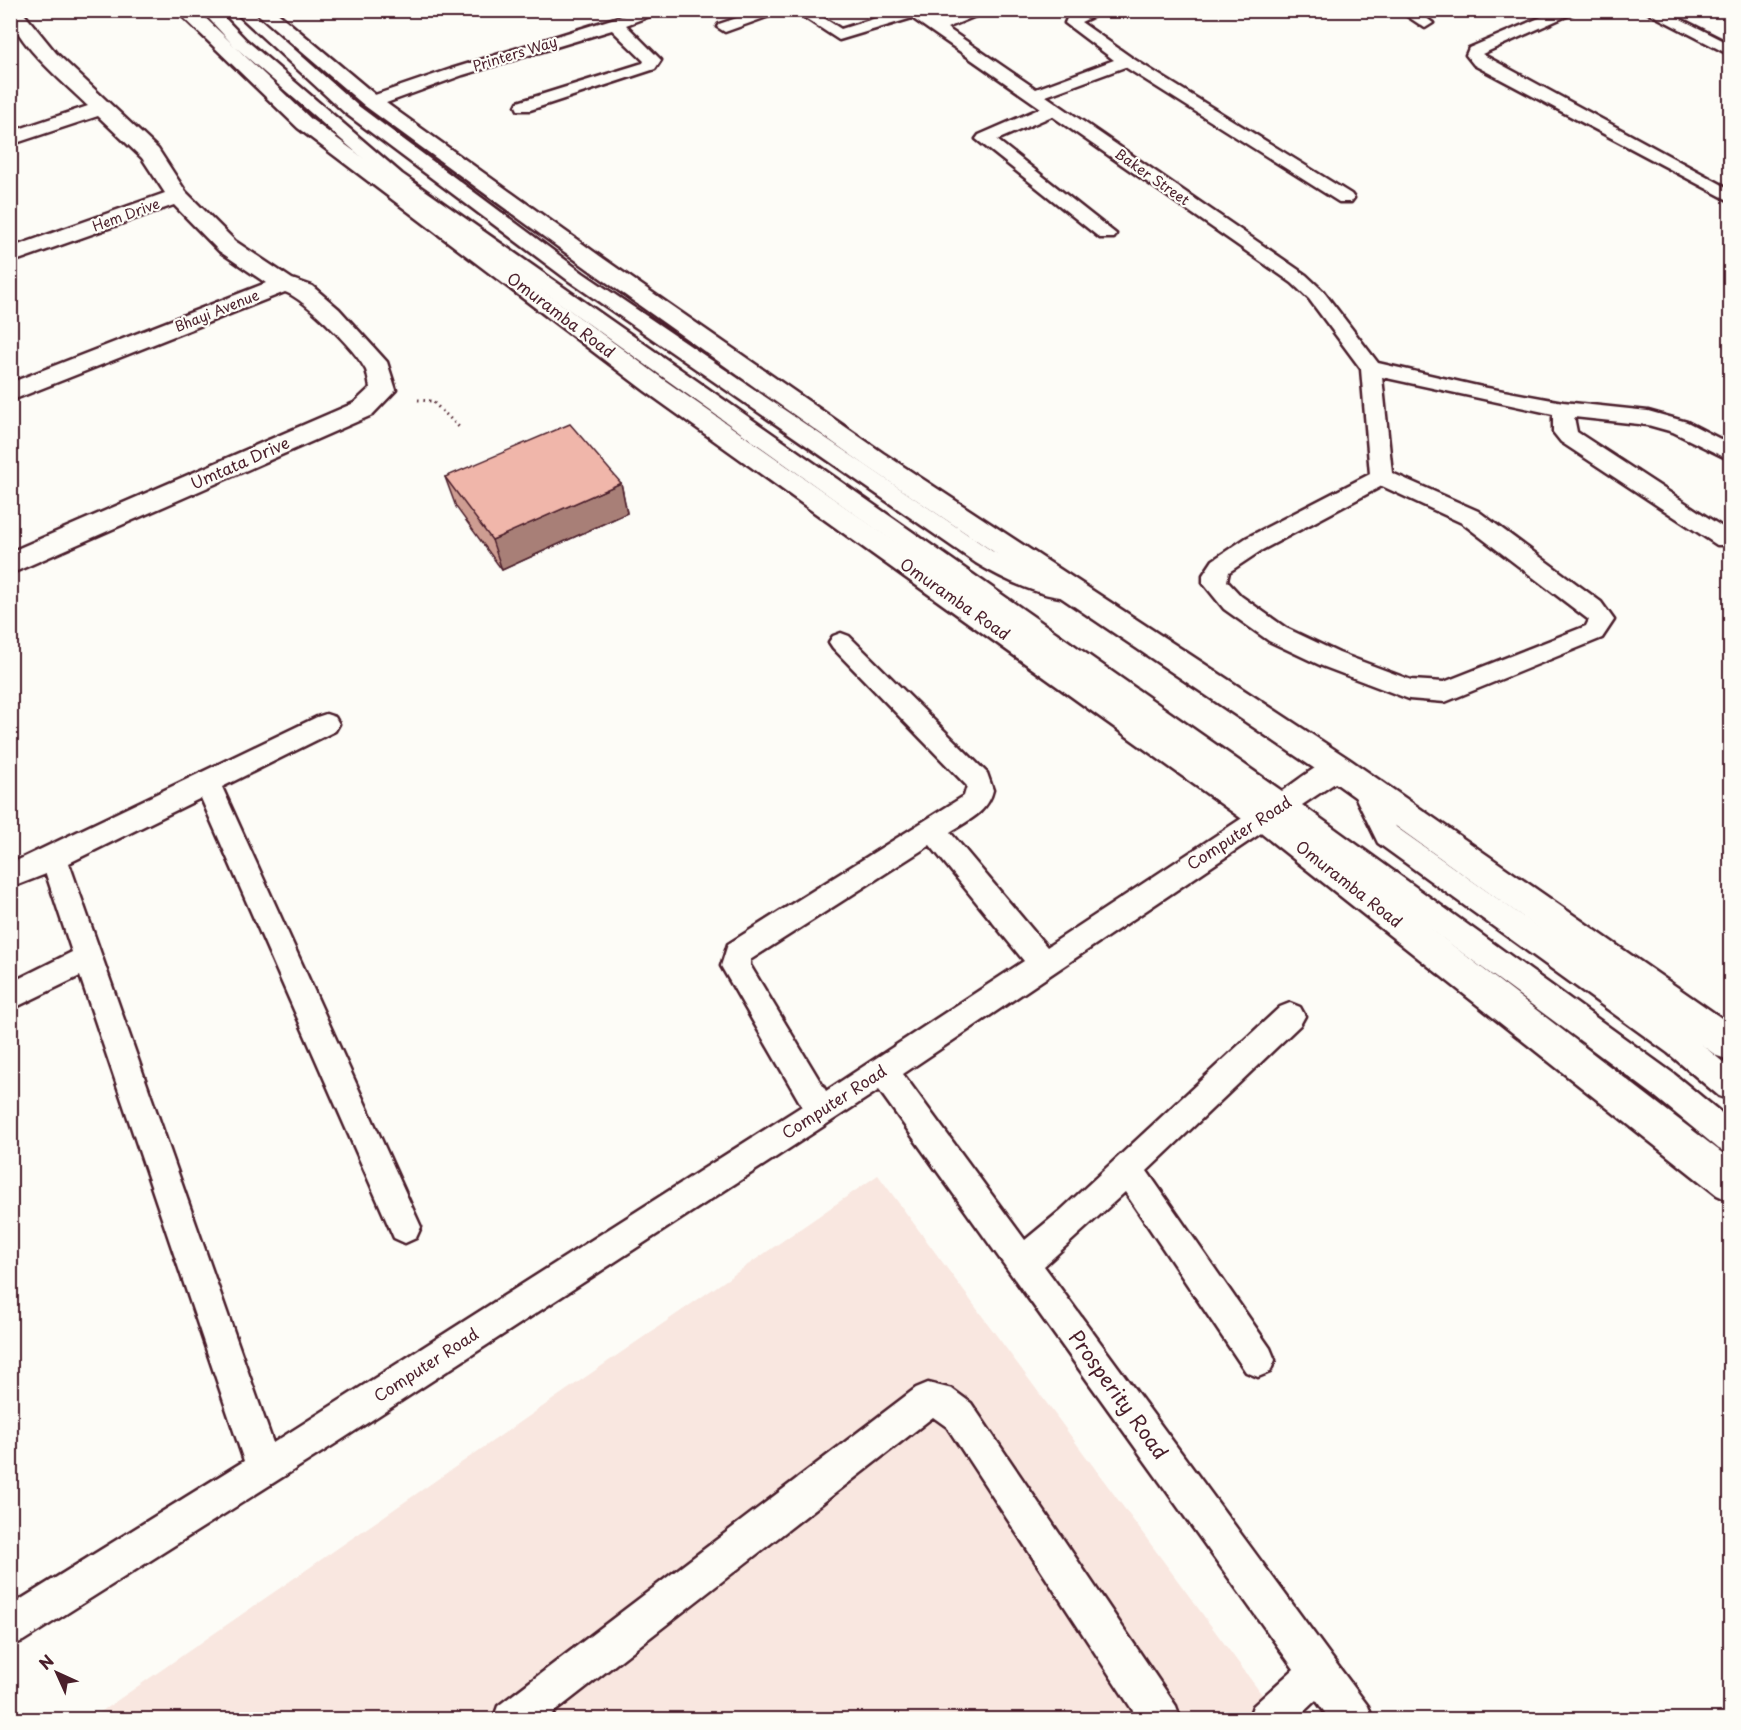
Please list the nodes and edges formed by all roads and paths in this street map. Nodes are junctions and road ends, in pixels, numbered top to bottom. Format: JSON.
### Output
{"nodes":[{"id":1,"x":11,"y":10,"type":"edge"},
{"id":2,"x":185,"y":10,"type":"edge"},
{"id":3,"x":208,"y":10,"type":"edge"},
{"id":4,"x":240,"y":10,"type":"edge"},
{"id":5,"x":262,"y":10,"type":"edge"},
{"id":6,"x":659,"y":10,"type":"edge"},
{"id":7,"x":779,"y":10,"type":"edge"},
{"id":8,"x":800,"y":10,"type":"edge"},
{"id":9,"x":983,"y":10,"type":"edge"},
{"id":10,"x":1100,"y":10,"type":"edge"},
{"id":11,"x":1405,"y":10,"type":"edge"},
{"id":12,"x":1573,"y":10,"type":"edge"},
{"id":13,"x":1650,"y":10,"type":"edge"},
{"id":14,"x":912,"y":11,"type":"edge"},
{"id":15,"x":1425,"y":22,"type":"dead end"},
{"id":16,"x":615,"y":24,"type":"junction"},
{"id":17,"x":725,"y":27,"type":"dead end"},
{"id":18,"x":934,"y":27,"type":"junction"},
{"id":19,"x":20,"y":39,"type":"edge"},
{"id":20,"x":1731,"y":50,"type":"edge"},
{"id":21,"x":1126,"y":61,"type":"junction"},
{"id":22,"x":1034,"y":95,"type":"junction"},
{"id":23,"x":372,"y":102,"type":"junction"},
{"id":24,"x":524,"y":106,"type":"dead end"},
{"id":25,"x":102,"y":108,"type":"junction"},
{"id":26,"x":1053,"y":109,"type":"junction"},
{"id":27,"x":10,"y":139,"type":"edge"},
{"id":28,"x":177,"y":196,"type":"junction"},
{"id":29,"x":1731,"y":196,"type":"edge"},
{"id":30,"x":1345,"y":198,"type":"dead end"},
{"id":31,"x":1107,"y":234,"type":"dead end"},
{"id":32,"x":10,"y":256,"type":"edge"},
{"id":33,"x":284,"y":284,"type":"junction"},
{"id":34,"x":1371,"y":368,"type":"junction"},
{"id":35,"x":383,"y":390,"type":"junction"},
{"id":36,"x":10,"y":393,"type":"edge"},
{"id":37,"x":1563,"y":409,"type":"junction"},
{"id":38,"x":459,"y":428,"type":"dead end"},
{"id":39,"x":1731,"y":453,"type":"edge"},
{"id":40,"x":1381,"y":477,"type":"junction"},
{"id":41,"x":1725,"y":539,"type":"dead end"},
{"id":42,"x":10,"y":564,"type":"edge"},
{"id":43,"x":1070,"y":590,"type":"junction"},
{"id":44,"x":841,"y":642,"type":"dead end"},
{"id":45,"x":326,"y":724,"type":"dead end"},
{"id":46,"x":1350,"y":776,"type":"junction"},
{"id":47,"x":207,"y":783,"type":"junction"},
{"id":48,"x":1273,"y":811,"type":"junction"},
{"id":49,"x":932,"y":829,"type":"junction"},
{"id":50,"x":54,"y":858,"type":"junction"},
{"id":51,"x":10,"y":877,"type":"edge"},
{"id":52,"x":90,"y":957,"type":"junction"},
{"id":53,"x":1043,"y":963,"type":"junction"},
{"id":54,"x":10,"y":997,"type":"edge"},
{"id":55,"x":1290,"y":1016,"type":"dead end"},
{"id":56,"x":1731,"y":1044,"type":"edge"},
{"id":57,"x":882,"y":1071,"type":"junction"},
{"id":58,"x":1731,"y":1086,"type":"edge"},
{"id":59,"x":821,"y":1111,"type":"junction"},
{"id":60,"x":1731,"y":1139,"type":"edge"},
{"id":61,"x":1128,"y":1170,"type":"junction"},
{"id":62,"x":1731,"y":1182,"type":"edge"},
{"id":63,"x":405,"y":1227,"type":"dead end"},
{"id":64,"x":1022,"y":1263,"type":"junction"},
{"id":65,"x":1258,"y":1360,"type":"dead end"},
{"id":66,"x":264,"y":1469,"type":"junction"},
{"id":67,"x":10,"y":1628,"type":"edge"},
{"id":68,"x":1319,"y":1671,"type":"junction"},
{"id":69,"x":512,"y":1719,"type":"edge"},
{"id":70,"x":1162,"y":1719,"type":"edge"},
{"id":71,"x":1267,"y":1719,"type":"edge"},
{"id":72,"x":1354,"y":1719,"type":"edge"}],
"edges":[{"from":1,"to":19,"type":"main road"},
{"from":2,"to":48,"type":"main road","name":"Omuramba Road"},
{"from":3,"to":48,"type":"lane"},
{"from":4,"to":43,"type":"lane"},
{"from":5,"to":23,"type":"main road"},
{"from":6,"to":16,"type":"lane","name":"Printers Way"},
{"from":7,"to":17,"type":"lane"},
{"from":8,"to":14,"type":"lane"},
{"from":9,"to":18,"type":"lane"},
{"from":10,"to":21,"type":"lane"},
{"from":11,"to":15,"type":"lane"},
{"from":12,"to":29,"type":"lane"},
{"from":13,"to":20,"type":"lane"},
{"from":14,"to":18,"type":"lane","name":"Baker Street"},
{"from":16,"to":23,"type":"lane","name":"Printers Way"},
{"from":16,"to":24,"type":"lane"},
{"from":18,"to":22,"type":"lane","name":"Baker Street"},
{"from":19,"to":25,"type":"main road"},
{"from":21,"to":22,"type":"lane"},
{"from":21,"to":30,"type":"lane"},
{"from":22,"to":26,"type":"lane","name":"Baker Street"},
{"from":23,"to":43,"type":"main road"},
{"from":25,"to":27,"type":"main road"},
{"from":25,"to":28,"type":"main road"},
{"from":26,"to":31,"type":"lane"},
{"from":26,"to":34,"type":"lane","name":"Baker Street"},
{"from":28,"to":32,"type":"main road","name":"Hem Drive"},
{"from":28,"to":33,"type":"main road","name":"Hem Drive"},
{"from":33,"to":35,"type":"main road"},
{"from":33,"to":36,"type":"main road","name":"Bhayi Avenue"},
{"from":34,"to":37,"type":"lane"},
{"from":34,"to":40,"type":"lane"},
{"from":35,"to":38,"type":"path"},
{"from":35,"to":42,"type":"main road","name":"Umtata Drive"},
{"from":37,"to":39,"type":"lane"},
{"from":37,"to":41,"type":"lane"},
{"from":40,"to":40,"type":"lane"},
{"from":43,"to":46,"type":"main road"},
{"from":44,"to":49,"type":"lane"},
{"from":45,"to":47,"type":"lane"},
{"from":46,"to":48,"type":"lane","name":"Computer Road"},
{"from":46,"to":56,"type":"main road"},
{"from":46,"to":58,"type":"lane"},
{"from":47,"to":50,"type":"lane"},
{"from":47,"to":63,"type":"lane"},
{"from":48,"to":53,"type":"lane","name":"Computer Road"},
{"from":48,"to":60,"type":"lane"},
{"from":48,"to":62,"type":"main road","name":"Omuramba Road"},
{"from":49,"to":53,"type":"lane"},
{"from":49,"to":59,"type":"lane"},
{"from":50,"to":51,"type":"lane"},
{"from":50,"to":52,"type":"lane"},
{"from":52,"to":54,"type":"lane"},
{"from":52,"to":66,"type":"lane"},
{"from":53,"to":57,"type":"lane","name":"Computer Road"},
{"from":55,"to":61,"type":"lane"},
{"from":57,"to":59,"type":"lane","name":"Computer Road"},
{"from":57,"to":64,"type":"lane","name":"Prosperity Road"},
{"from":59,"to":66,"type":"lane","name":"Computer Road"},
{"from":61,"to":64,"type":"lane"},
{"from":61,"to":65,"type":"lane"},
{"from":64,"to":68,"type":"lane","name":"Prosperity Road"},
{"from":66,"to":67,"type":"lane","name":"Computer Road"},
{"from":68,"to":71,"type":"lane"},
{"from":68,"to":72,"type":"lane","name":"Prosperity Road"},
{"from":69,"to":70,"type":"lane"}]}
